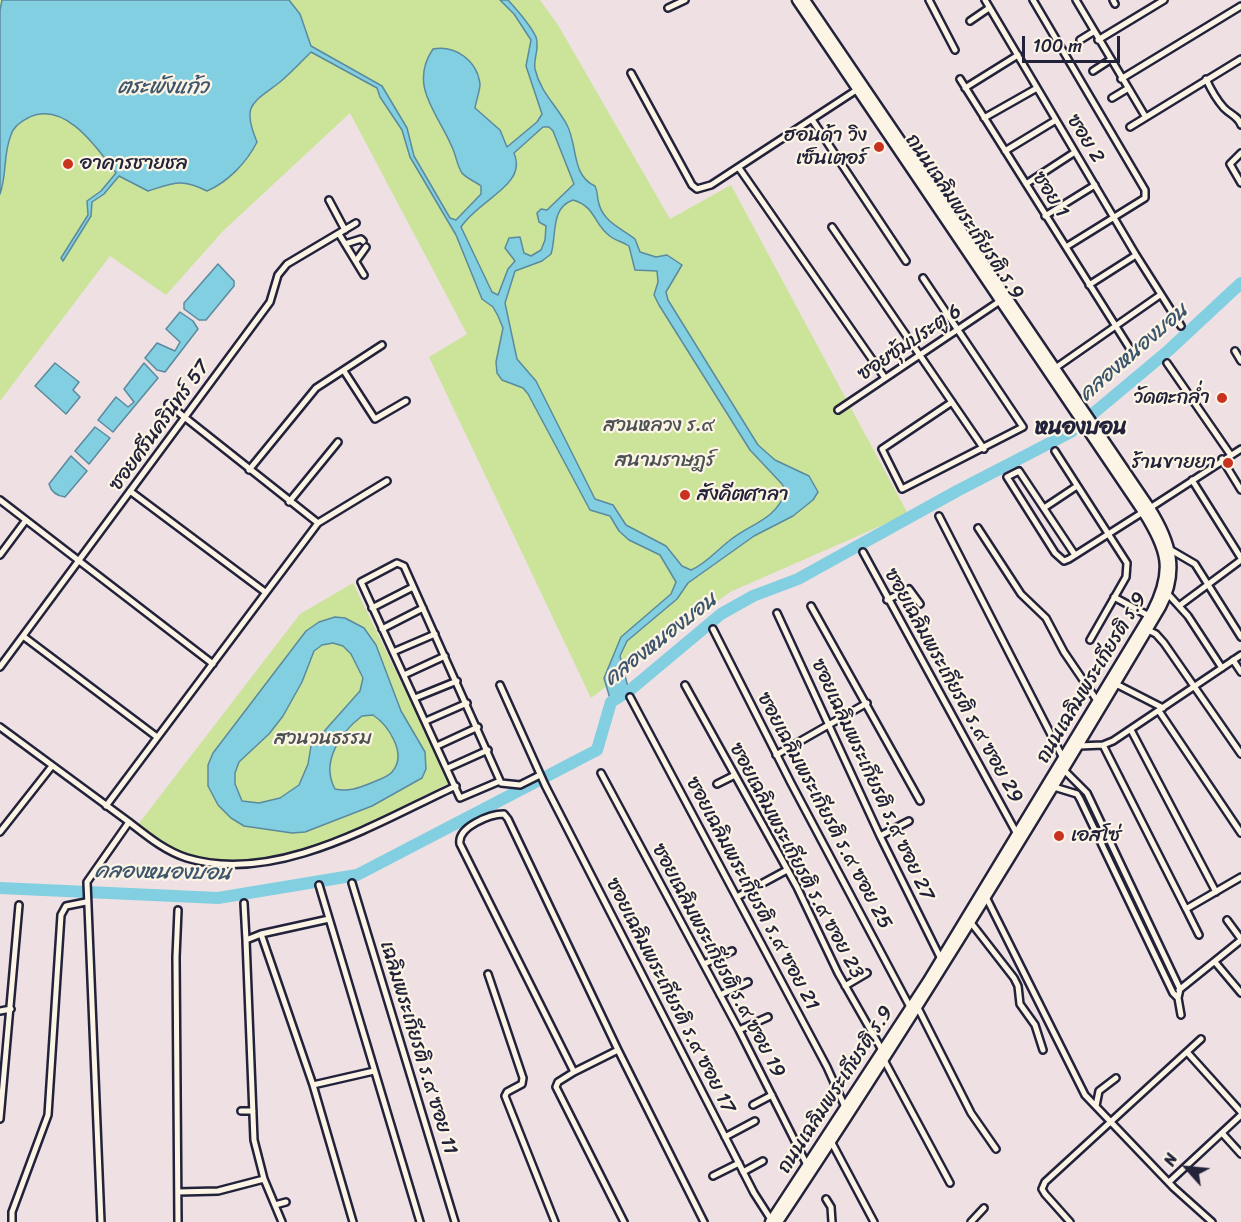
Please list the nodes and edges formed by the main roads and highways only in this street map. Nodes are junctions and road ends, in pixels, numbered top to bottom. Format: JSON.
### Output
{"nodes":[{"id":1,"x":797,"y":0,"type":"edge"},
{"id":2,"x":805,"y":0,"type":"edge"},
{"id":3,"x":1089,"y":425,"type":"junction"},
{"id":4,"x":1146,"y":510,"type":"junction"},
{"id":5,"x":914,"y":1008,"type":"junction"},
{"id":6,"x":773,"y":1221,"type":"edge"}],
"edges":[{"from":1,"to":3,"type":"main road","name":"ถนนเฉลิมพระเกียรติ ร.9"},
{"from":2,"to":3,"type":"main road","name":"ถนนเฉลิมพระเกียรติ ร.9"},
{"from":3,"to":4,"type":"main road","name":"ถนนเฉลิมพระเกียรติ ร.9"},
{"from":4,"to":5,"type":"main road","name":"ถนนเฉลิมพระเกียรติ ร.9"},
{"from":4,"to":5,"type":"main road","name":"ถนนเฉลิมพระเกียรติ ร.9"},
{"from":5,"to":6,"type":"main road","name":"ถนนเฉลิมพระเกียรติ ร.9"},
{"from":5,"to":6,"type":"main road","name":"ถนนเฉลิมพระเกียรติ ร.9"}]}
